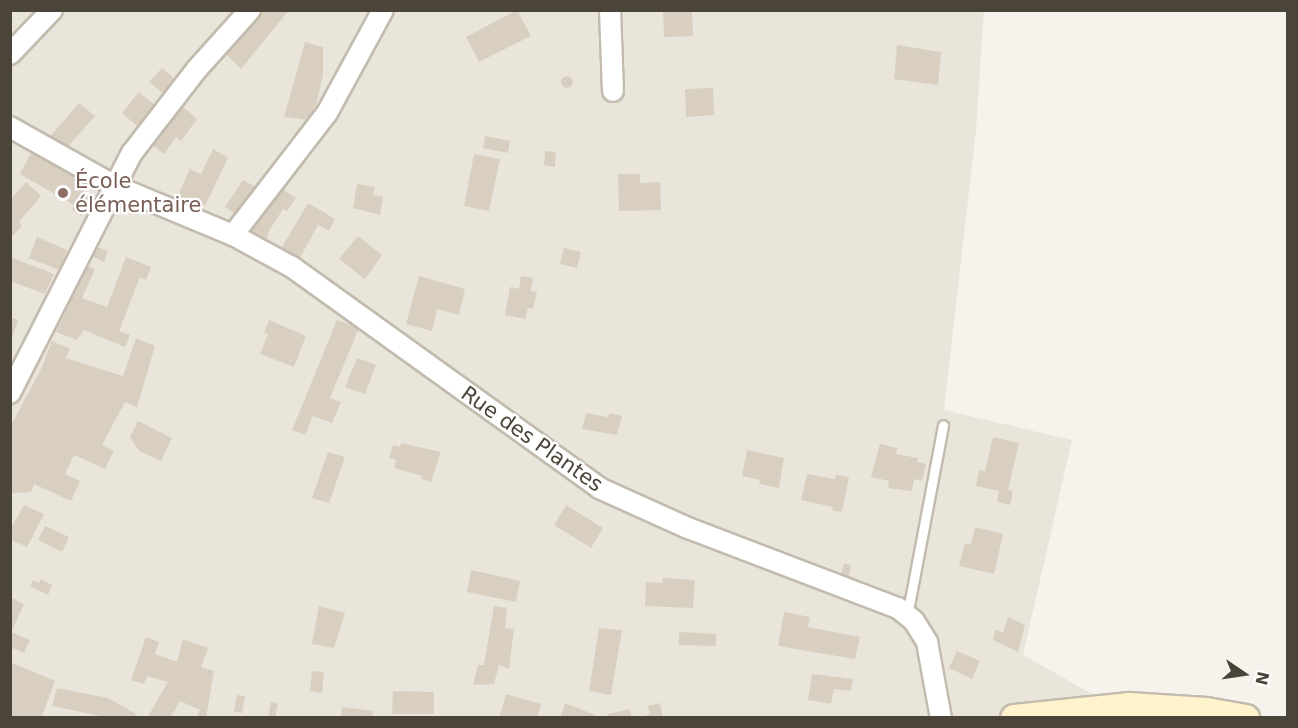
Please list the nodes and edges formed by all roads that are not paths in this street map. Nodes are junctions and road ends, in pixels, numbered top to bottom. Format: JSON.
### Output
{"nodes":[{"id":1,"x":52,"y":10,"type":"edge"},
{"id":2,"x":250,"y":10,"type":"edge"},
{"id":3,"x":384,"y":10,"type":"edge"},
{"id":4,"x":610,"y":10,"type":"edge"},
{"id":5,"x":10,"y":54,"type":"edge"},
{"id":6,"x":613,"y":91,"type":"dead end"},
{"id":7,"x":10,"y":127,"type":"edge"},
{"id":8,"x":115,"y":186,"type":"junction"},
{"id":9,"x":233,"y":235,"type":"junction"},
{"id":10,"x":10,"y":393,"type":"edge"},
{"id":11,"x":943,"y":425,"type":"dead end"},
{"id":12,"x":907,"y":616,"type":"junction"},
{"id":13,"x":941,"y":717,"type":"edge"},
{"id":14,"x":1014,"y":717,"type":"edge"},
{"id":15,"x":1245,"y":717,"type":"edge"}],
"edges":[{"from":1,"to":5,"type":"street"},
{"from":2,"to":8,"type":"street"},
{"from":3,"to":9,"type":"street"},
{"from":4,"to":6,"type":"street"},
{"from":7,"to":8,"type":"street","name":"Rue des Plantes"},
{"from":8,"to":9,"type":"street","name":"Rue des Plantes"},
{"from":8,"to":10,"type":"street"},
{"from":9,"to":12,"type":"street","name":"Rue des Plantes"},
{"from":11,"to":12,"type":"lane"},
{"from":12,"to":13,"type":"street","name":"Rue des Plantes"},
{"from":14,"to":15,"type":"main road"}]}
